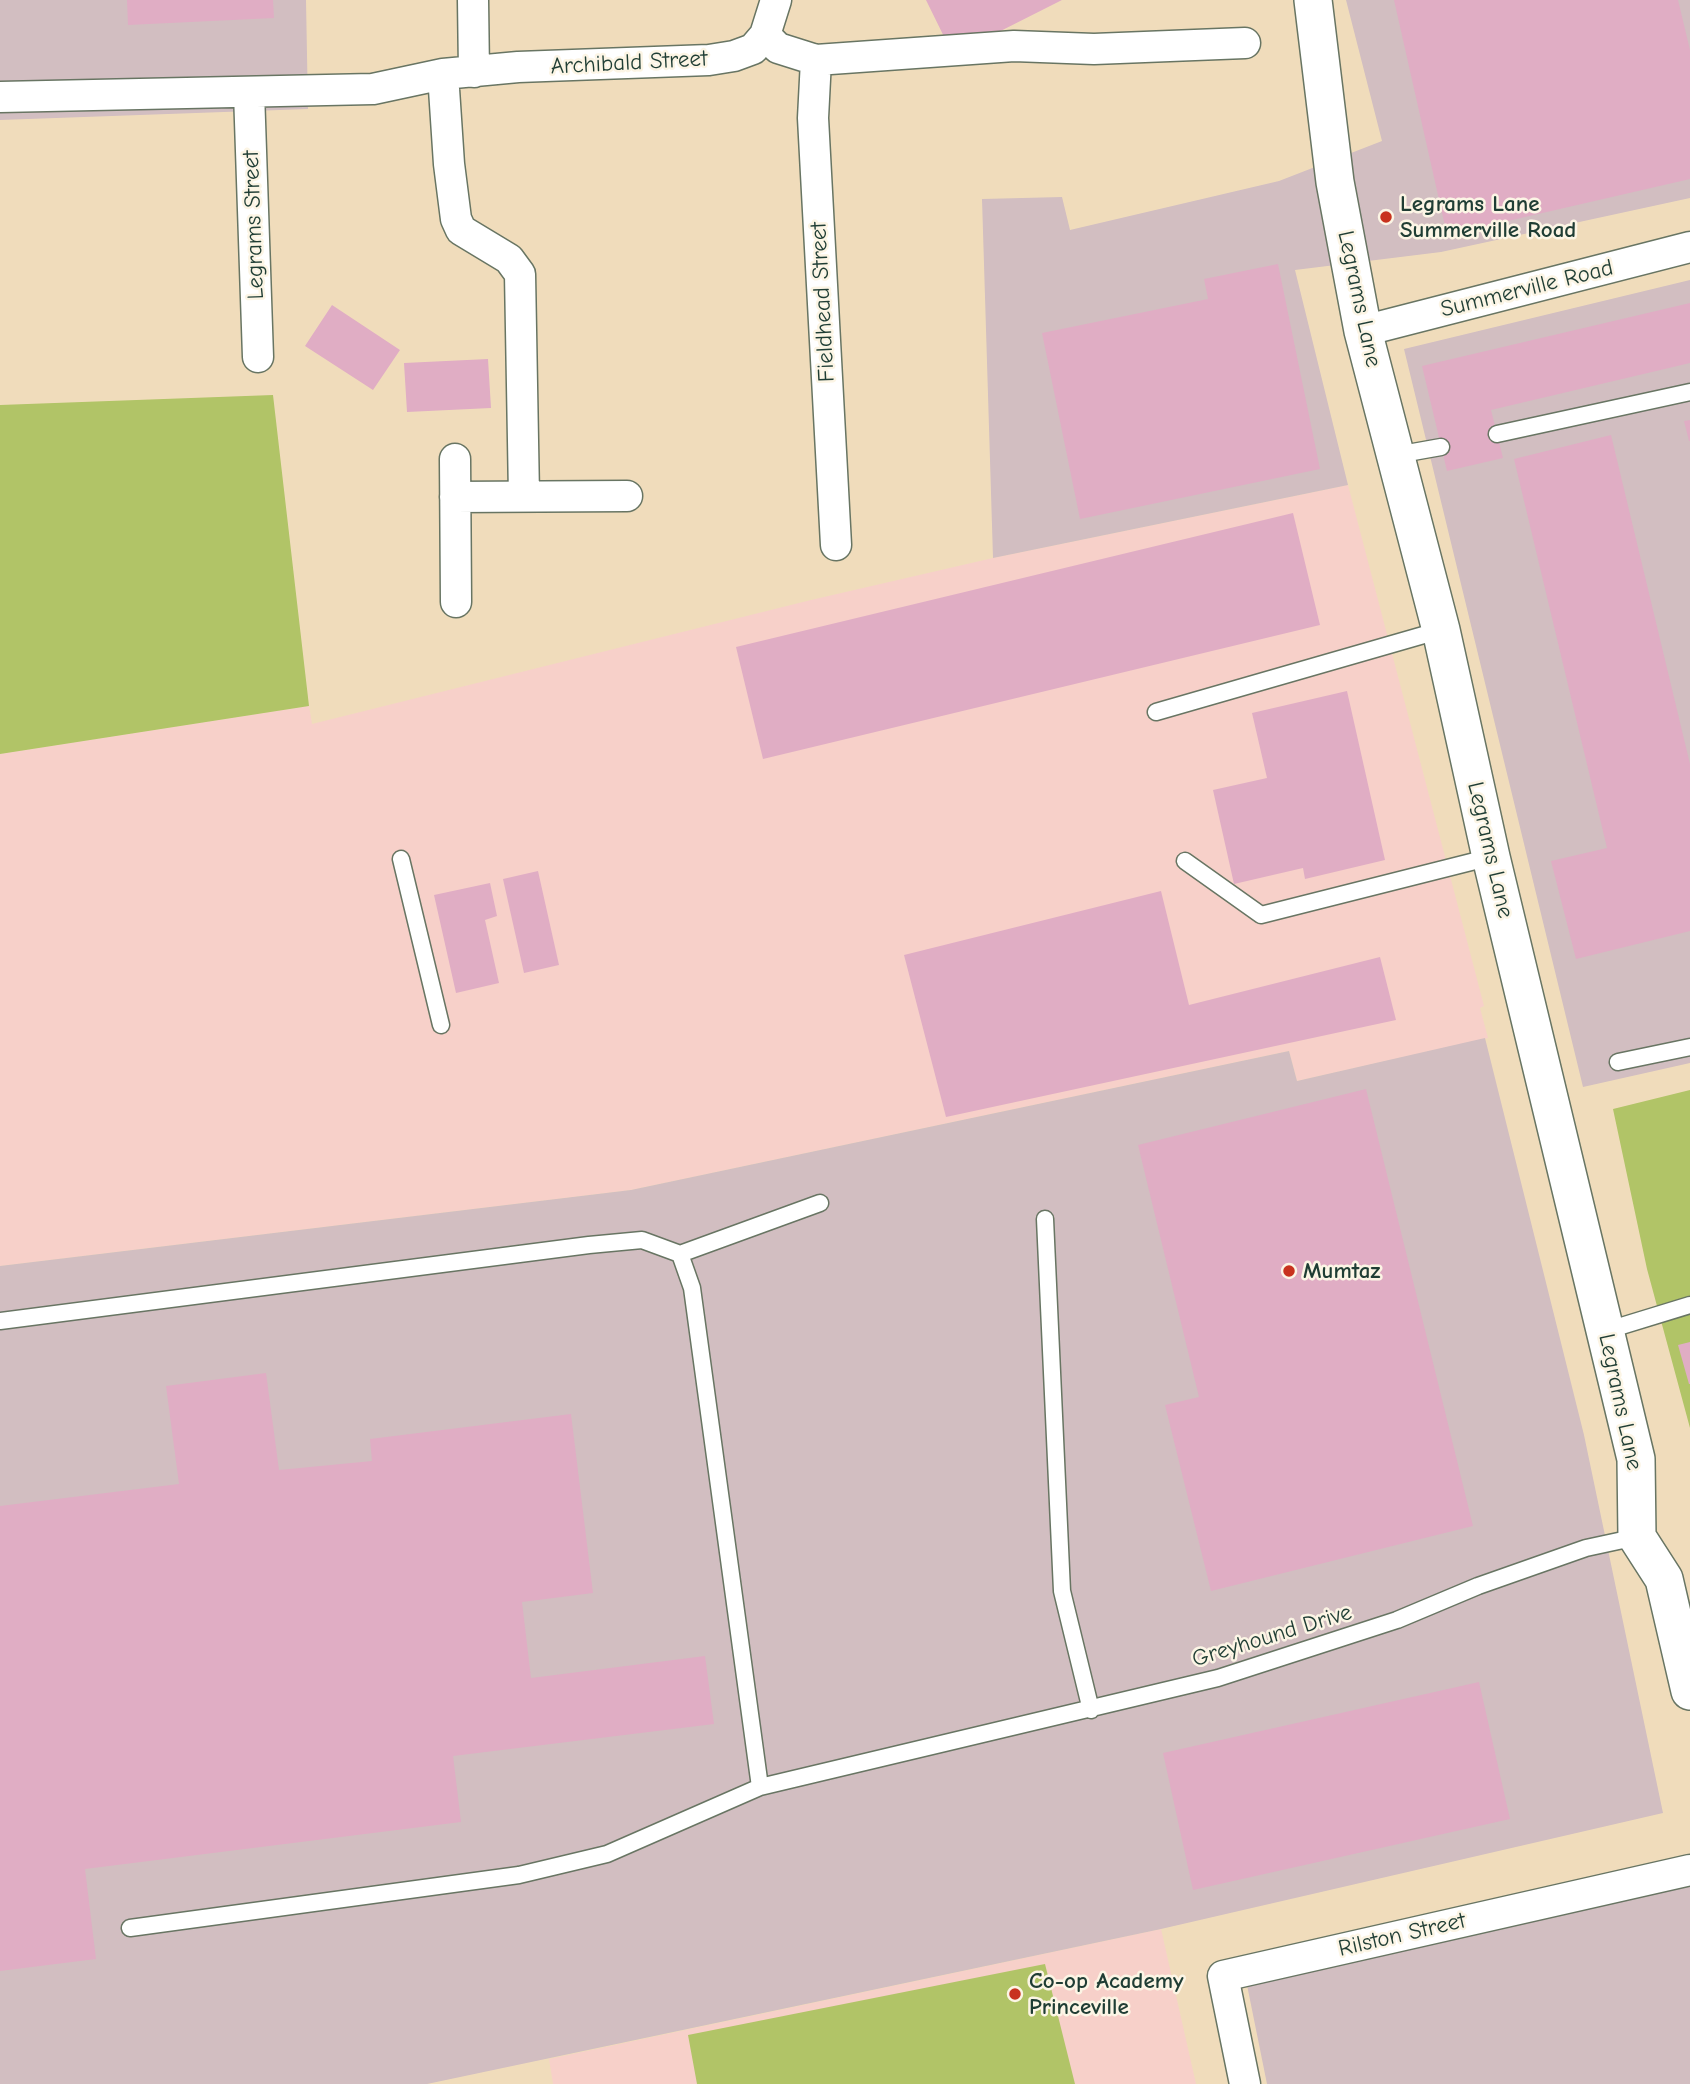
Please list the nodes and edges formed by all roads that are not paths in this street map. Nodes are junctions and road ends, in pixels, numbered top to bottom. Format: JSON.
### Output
{"nodes":[{"id":1,"x":473,"y":0,"type":"edge"},
{"id":2,"x":776,"y":0,"type":"edge"},
{"id":3,"x":1313,"y":0,"type":"edge"},
{"id":4,"x":765,"y":35,"type":"junction"},
{"id":5,"x":1245,"y":43,"type":"dead end"},
{"id":6,"x":816,"y":60,"type":"junction"},
{"id":7,"x":474,"y":72,"type":"junction"},
{"id":8,"x":443,"y":74,"type":"junction"},
{"id":9,"x":249,"y":92,"type":"junction"},
{"id":10,"x":0,"y":97,"type":"edge"},
{"id":11,"x":1690,"y":247,"type":"edge"},
{"id":12,"x":1363,"y":331,"type":"junction"},
{"id":13,"x":258,"y":357,"type":"dead end"},
{"id":14,"x":1690,"y":392,"type":"edge"},
{"id":15,"x":1497,"y":434,"type":"dead end"},
{"id":16,"x":1441,"y":447,"type":"dead end"},
{"id":17,"x":1396,"y":455,"type":"junction"},
{"id":18,"x":456,"y":459,"type":"dead end"},
{"id":19,"x":524,"y":496,"type":"junction"},
{"id":20,"x":627,"y":496,"type":"dead end"},
{"id":21,"x":455,"y":497,"type":"junction"},
{"id":22,"x":836,"y":545,"type":"dead end"},
{"id":23,"x":456,"y":602,"type":"dead end"},
{"id":24,"x":1441,"y":630,"type":"junction"},
{"id":25,"x":1156,"y":712,"type":"dead end"},
{"id":26,"x":1491,"y":858,"type":"junction"},
{"id":27,"x":401,"y":859,"type":"dead end"},
{"id":28,"x":1185,"y":861,"type":"dead end"},
{"id":29,"x":441,"y":1025,"type":"dead end"},
{"id":30,"x":1690,"y":1047,"type":"edge"},
{"id":31,"x":1618,"y":1062,"type":"dead end"},
{"id":32,"x":820,"y":1203,"type":"dead end"},
{"id":33,"x":1045,"y":1219,"type":"dead end"},
{"id":34,"x":680,"y":1254,"type":"junction"},
{"id":35,"x":1690,"y":1305,"type":"edge"},
{"id":36,"x":0,"y":1321,"type":"edge"},
{"id":37,"x":1605,"y":1331,"type":"junction"},
{"id":38,"x":1637,"y":1536,"type":"junction"},
{"id":39,"x":1690,"y":1691,"type":"edge"},
{"id":40,"x":1091,"y":1710,"type":"junction"},
{"id":41,"x":760,"y":1787,"type":"junction"},
{"id":42,"x":1690,"y":1870,"type":"edge"},
{"id":43,"x":130,"y":1928,"type":"dead end"},
{"id":44,"x":1245,"y":2084,"type":"edge"}],
"edges":[{"from":1,"to":7,"type":"street"},
{"from":2,"to":4,"type":"street"},
{"from":3,"to":12,"type":"street","name":"Legrams Lane"},
{"from":4,"to":6,"type":"street"},
{"from":4,"to":7,"type":"street","name":"Archibald Street"},
{"from":5,"to":6,"type":"street"},
{"from":6,"to":22,"type":"street","name":"Fieldhead Street"},
{"from":7,"to":8,"type":"street","name":"Archibald Street"},
{"from":8,"to":9,"type":"street","name":"Archibald Street"},
{"from":8,"to":19,"type":"street"},
{"from":9,"to":10,"type":"street","name":"Archibald Street"},
{"from":9,"to":13,"type":"street","name":"Legrams Street"},
{"from":11,"to":12,"type":"street","name":"Summerville Road"},
{"from":12,"to":17,"type":"street","name":"Legrams Lane"},
{"from":14,"to":15,"type":"lane"},
{"from":16,"to":17,"type":"lane"},
{"from":17,"to":24,"type":"street","name":"Legrams Lane"},
{"from":18,"to":21,"type":"street"},
{"from":19,"to":20,"type":"street"},
{"from":19,"to":21,"type":"street"},
{"from":21,"to":23,"type":"street"},
{"from":24,"to":25,"type":"lane"},
{"from":24,"to":26,"type":"street","name":"Legrams Lane"},
{"from":26,"to":28,"type":"lane"},
{"from":26,"to":37,"type":"street","name":"Legrams Lane"},
{"from":27,"to":29,"type":"lane"},
{"from":30,"to":31,"type":"lane"},
{"from":32,"to":34,"type":"lane"},
{"from":33,"to":40,"type":"lane"},
{"from":34,"to":36,"type":"lane"},
{"from":34,"to":41,"type":"lane"},
{"from":35,"to":37,"type":"lane"},
{"from":37,"to":38,"type":"street","name":"Legrams Lane"},
{"from":38,"to":39,"type":"street"},
{"from":38,"to":40,"type":"lane","name":"Greyhound Drive"},
{"from":40,"to":41,"type":"lane","name":"Greyhound Drive"},
{"from":41,"to":43,"type":"lane","name":"Greyhound Drive"},
{"from":42,"to":44,"type":"street","name":"Rilston Street"}]}
